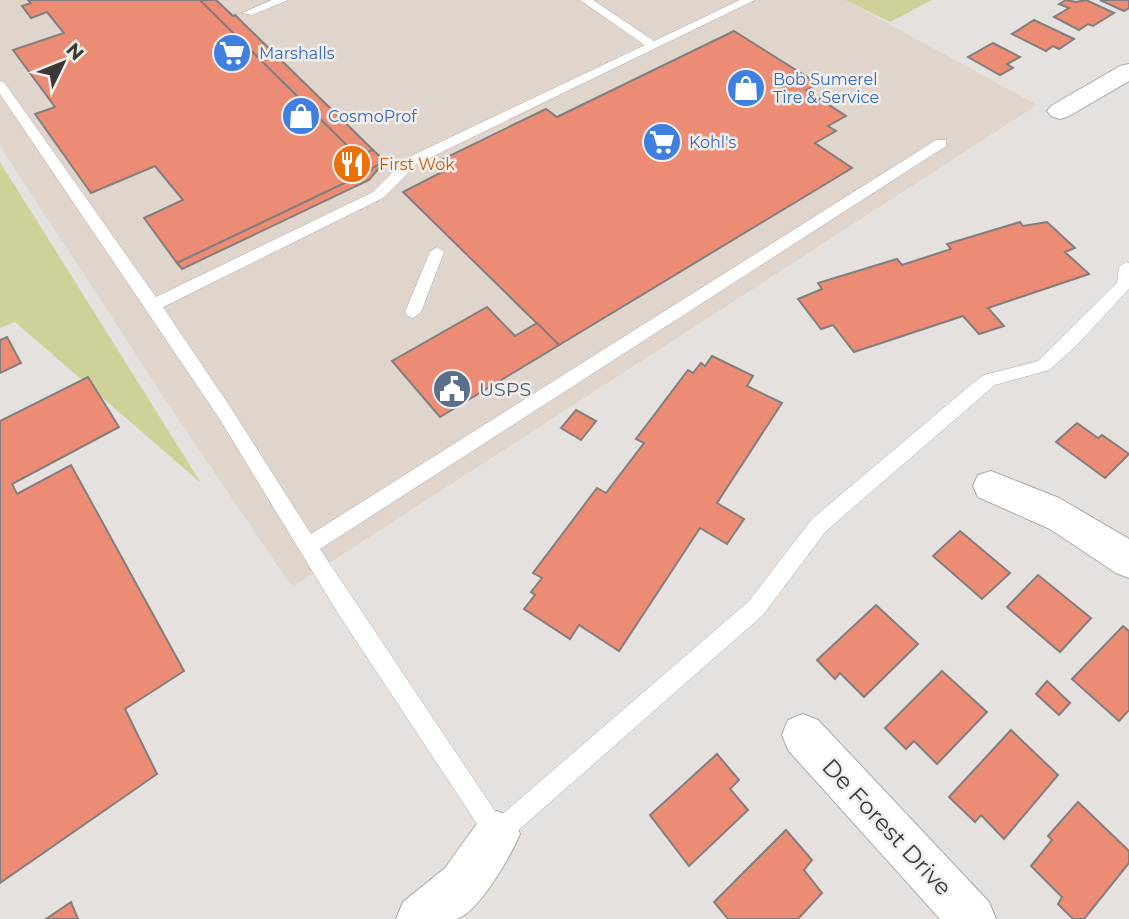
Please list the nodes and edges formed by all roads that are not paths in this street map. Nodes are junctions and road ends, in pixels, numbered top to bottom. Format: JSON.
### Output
{"nodes":[{"id":1,"x":282,"y":0,"type":"edge"},
{"id":2,"x":586,"y":0,"type":"edge"},
{"id":3,"x":749,"y":0,"type":"edge"},
{"id":4,"x":248,"y":13,"type":"dead end"},
{"id":5,"x":653,"y":45,"type":"junction"},
{"id":6,"x":1129,"y":71,"type":"edge"},
{"id":7,"x":0,"y":85,"type":"edge"},
{"id":8,"x":1060,"y":111,"type":"dead end"},
{"id":9,"x":941,"y":143,"type":"dead end"},
{"id":10,"x":437,"y":252,"type":"dead end"},
{"id":11,"x":1126,"y":267,"type":"dead end"},
{"id":12,"x":153,"y":305,"type":"junction"},
{"id":13,"x":413,"y":312,"type":"dead end"},
{"id":14,"x":991,"y":486,"type":"dead end"},
{"id":15,"x":308,"y":547,"type":"junction"},
{"id":16,"x":1129,"y":561,"type":"edge"},
{"id":17,"x":803,"y":735,"type":"dead end"},
{"id":18,"x":497,"y":834,"type":"junction"},
{"id":19,"x":420,"y":919,"type":"edge"},
{"id":20,"x":972,"y":919,"type":"edge"}],
"edges":[{"from":1,"to":4,"type":"lane"},
{"from":2,"to":5,"type":"lane"},
{"from":3,"to":5,"type":"lane"},
{"from":5,"to":12,"type":"lane"},
{"from":6,"to":8,"type":"street"},
{"from":7,"to":12,"type":"lane"},
{"from":9,"to":15,"type":"lane"},
{"from":10,"to":13,"type":"lane"},
{"from":11,"to":18,"type":"lane"},
{"from":12,"to":15,"type":"lane"},
{"from":14,"to":16,"type":"street"},
{"from":15,"to":18,"type":"lane"},
{"from":17,"to":20,"type":"street","name":"De Forest Drive"},
{"from":18,"to":19,"type":"street"}]}
